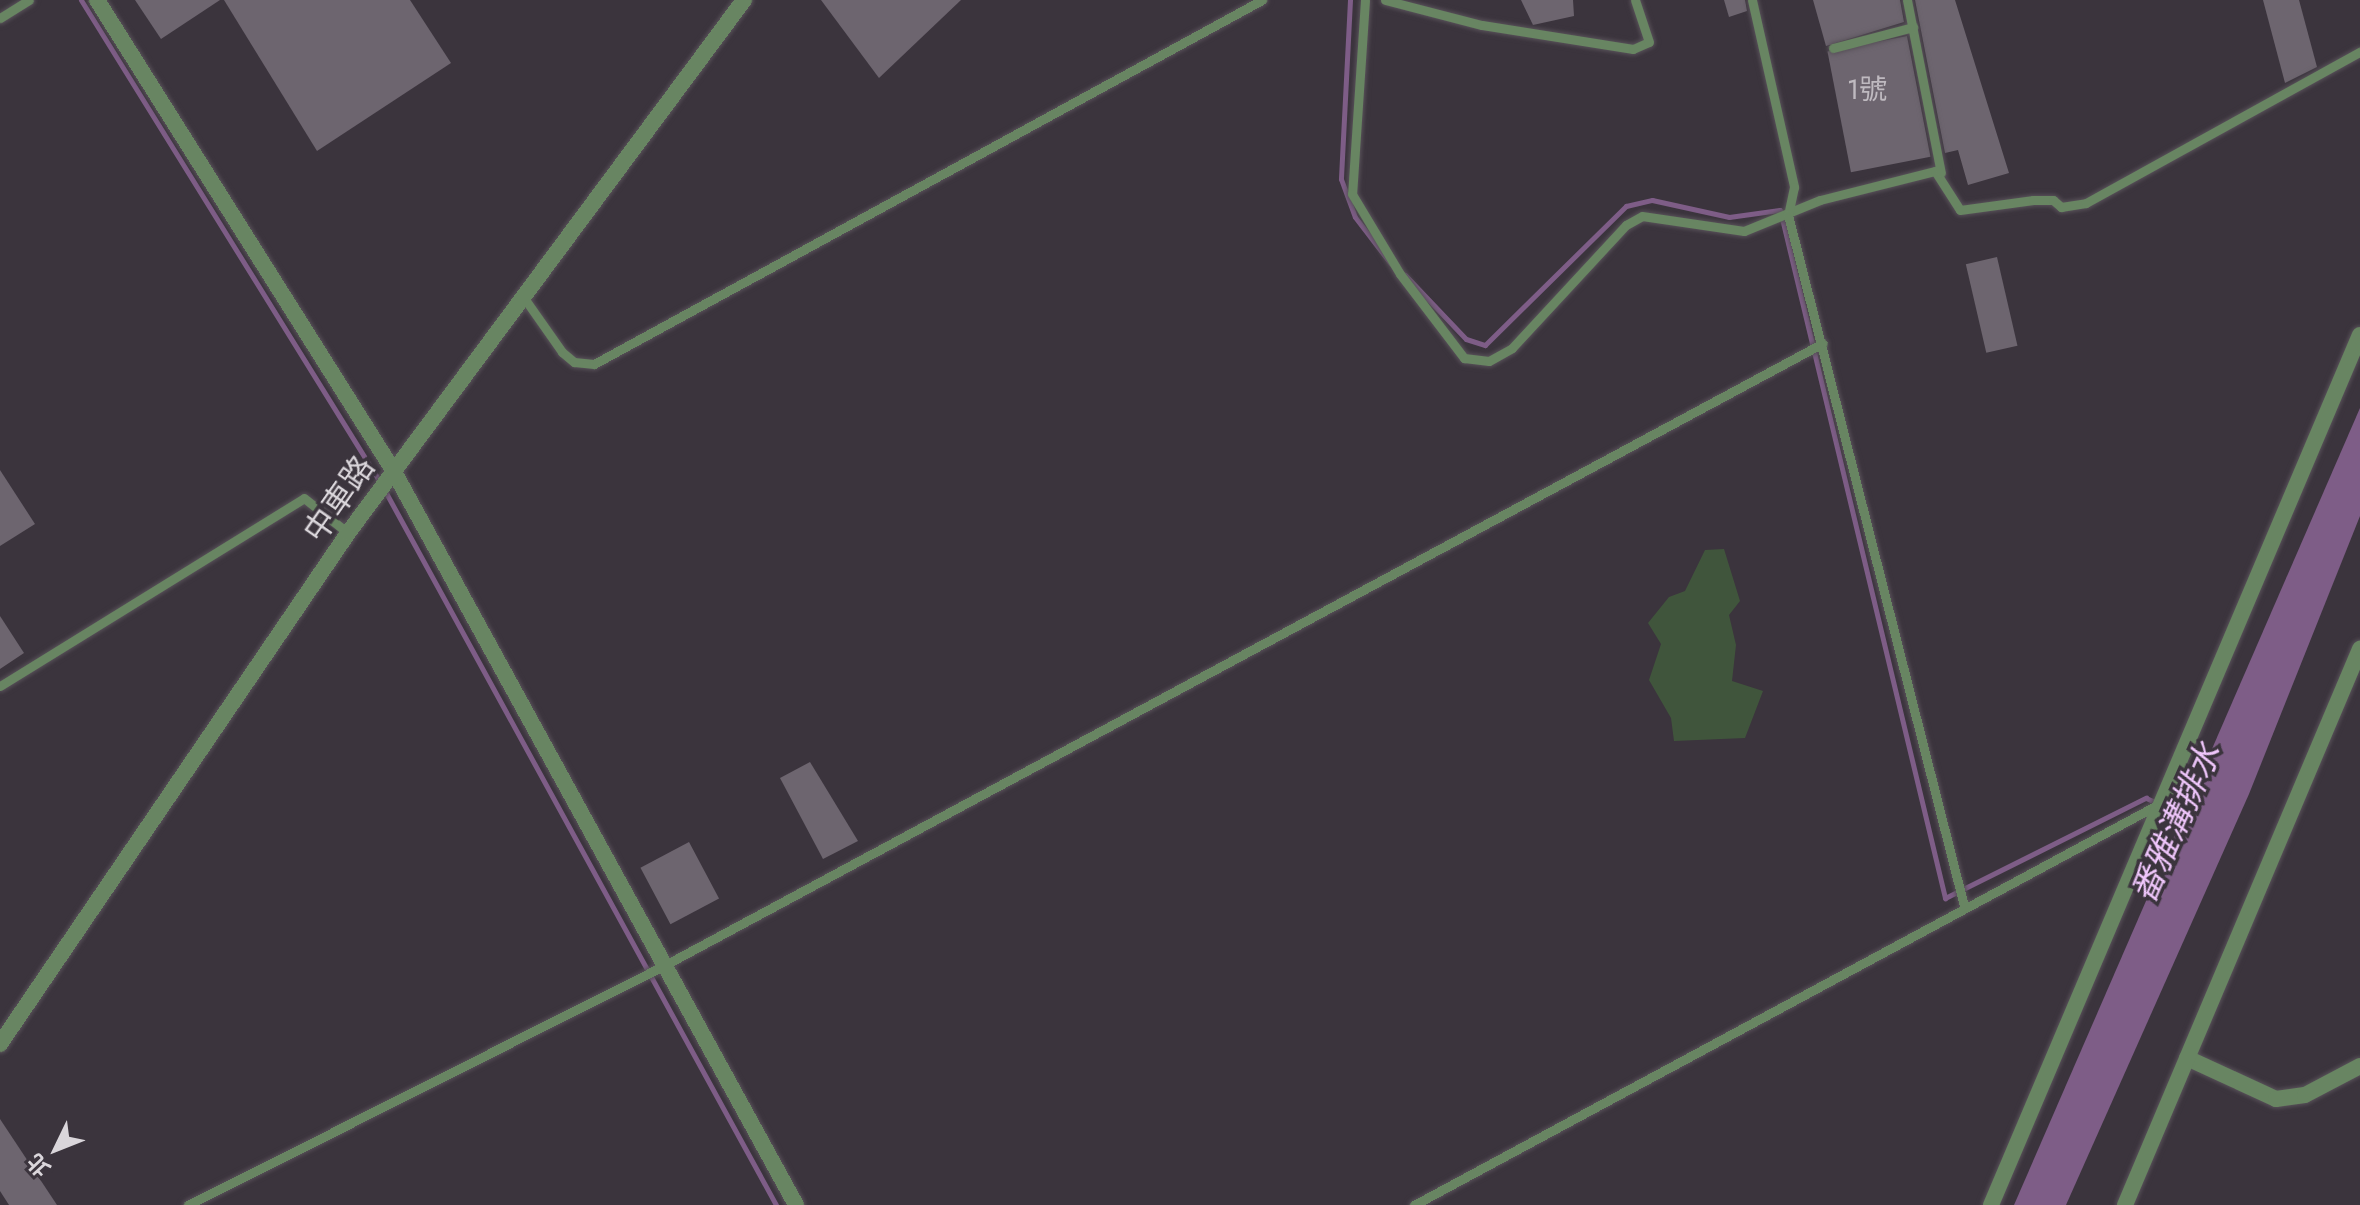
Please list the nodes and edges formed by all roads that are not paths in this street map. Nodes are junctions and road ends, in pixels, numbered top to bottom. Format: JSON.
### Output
{"nodes":[{"id":1,"x":29,"y":0,"type":"edge"},
{"id":2,"x":97,"y":0,"type":"edge"},
{"id":3,"x":744,"y":0,"type":"edge"},
{"id":4,"x":1262,"y":0,"type":"edge"},
{"id":5,"x":1365,"y":0,"type":"edge"},
{"id":6,"x":1385,"y":0,"type":"edge"},
{"id":7,"x":1635,"y":0,"type":"edge"},
{"id":8,"x":1752,"y":0,"type":"edge"},
{"id":9,"x":1907,"y":0,"type":"edge"},
{"id":10,"x":0,"y":18,"type":"edge"},
{"id":11,"x":1913,"y":27,"type":"junction"},
{"id":12,"x":1833,"y":48,"type":"dead end"},
{"id":13,"x":2360,"y":52,"type":"edge"},
{"id":14,"x":1941,"y":173,"type":"junction"},
{"id":15,"x":1788,"y":215,"type":"junction"},
{"id":16,"x":522,"y":295,"type":"junction"},
{"id":17,"x":2360,"y":335,"type":"edge"},
{"id":18,"x":1823,"y":343,"type":"junction"},
{"id":19,"x":393,"y":470,"type":"junction"},
{"id":20,"x":348,"y":533,"type":"junction"},
{"id":21,"x":2360,"y":649,"type":"edge"},
{"id":22,"x":0,"y":686,"type":"edge"},
{"id":23,"x":2163,"y":802,"type":"junction"},
{"id":24,"x":1964,"y":906,"type":"junction"},
{"id":25,"x":665,"y":965,"type":"junction"},
{"id":26,"x":0,"y":1044,"type":"edge"},
{"id":27,"x":2187,"y":1058,"type":"junction"},
{"id":28,"x":2360,"y":1066,"type":"edge"},
{"id":29,"x":188,"y":1205,"type":"edge"},
{"id":30,"x":796,"y":1205,"type":"edge"},
{"id":31,"x":1414,"y":1205,"type":"edge"},
{"id":32,"x":1991,"y":1205,"type":"edge"},
{"id":33,"x":2125,"y":1205,"type":"edge"}],
"edges":[{"from":1,"to":10,"type":"lane"},
{"from":2,"to":19,"type":"street"},
{"from":3,"to":16,"type":"street","name":"中車路"},
{"from":4,"to":16,"type":"lane"},
{"from":5,"to":15,"type":"lane"},
{"from":6,"to":7,"type":"lane"},
{"from":8,"to":15,"type":"lane"},
{"from":9,"to":11,"type":"lane"},
{"from":11,"to":12,"type":"lane"},
{"from":11,"to":14,"type":"lane"},
{"from":13,"to":14,"type":"lane"},
{"from":14,"to":15,"type":"lane"},
{"from":15,"to":18,"type":"lane"},
{"from":16,"to":19,"type":"street","name":"中車路"},
{"from":17,"to":23,"type":"street"},
{"from":18,"to":24,"type":"lane"},
{"from":18,"to":25,"type":"lane"},
{"from":19,"to":20,"type":"street","name":"中車路"},
{"from":19,"to":25,"type":"street"},
{"from":20,"to":22,"type":"lane"},
{"from":20,"to":26,"type":"street","name":"中車路"},
{"from":21,"to":27,"type":"street"},
{"from":23,"to":24,"type":"lane"},
{"from":23,"to":32,"type":"street"},
{"from":24,"to":31,"type":"lane"},
{"from":25,"to":29,"type":"lane"},
{"from":25,"to":30,"type":"street"},
{"from":27,"to":28,"type":"street"},
{"from":27,"to":33,"type":"street"}]}
